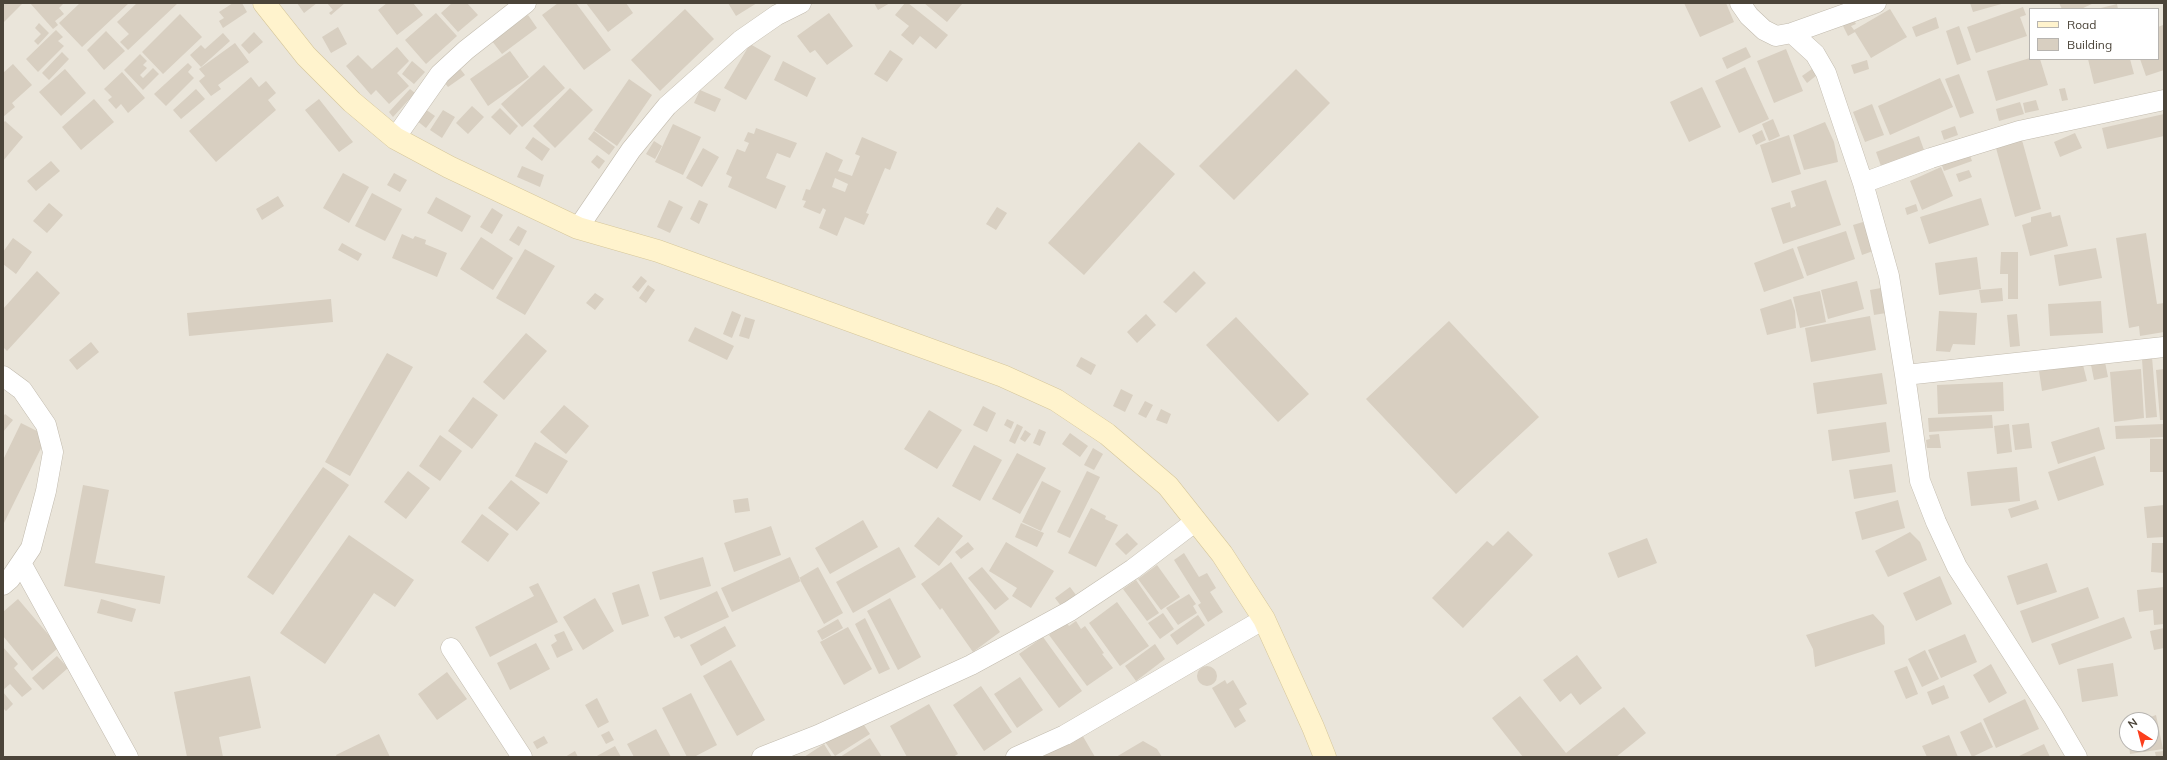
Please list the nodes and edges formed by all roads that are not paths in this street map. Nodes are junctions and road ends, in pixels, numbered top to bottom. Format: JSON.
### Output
{"nodes":[{"id":1,"x":264,"y":3,"type":"edge"},
{"id":2,"x":526,"y":3,"type":"edge"},
{"id":3,"x":801,"y":3,"type":"edge"},
{"id":4,"x":1740,"y":3,"type":"edge"},
{"id":5,"x":1876,"y":3,"type":"edge"},
{"id":6,"x":1792,"y":33,"type":"junction"},
{"id":7,"x":2164,"y":100,"type":"edge"},
{"id":8,"x":395,"y":138,"type":"junction"},
{"id":9,"x":1863,"y":183,"type":"junction"},
{"id":10,"x":578,"y":228,"type":"junction"},
{"id":11,"x":2164,"y":347,"type":"edge"},
{"id":12,"x":1905,"y":375,"type":"junction"},
{"id":13,"x":3,"y":376,"type":"edge"},
{"id":14,"x":1196,"y":521,"type":"junction"},
{"id":15,"x":21,"y":563,"type":"junction"},
{"id":16,"x":3,"y":585,"type":"edge"},
{"id":17,"x":1264,"y":619,"type":"junction"},
{"id":18,"x":451,"y":648,"type":"dead end"},
{"id":19,"x":128,"y":757,"type":"edge"},
{"id":20,"x":522,"y":757,"type":"edge"},
{"id":21,"x":762,"y":757,"type":"edge"},
{"id":22,"x":1016,"y":757,"type":"edge"},
{"id":23,"x":1325,"y":757,"type":"edge"},
{"id":24,"x":2077,"y":757,"type":"edge"}],
"edges":[{"from":1,"to":8,"type":"main road"},
{"from":2,"to":8,"type":"street"},
{"from":3,"to":10,"type":"street"},
{"from":4,"to":6,"type":"street"},
{"from":5,"to":6,"type":"street"},
{"from":6,"to":9,"type":"street"},
{"from":7,"to":9,"type":"street"},
{"from":8,"to":10,"type":"main road"},
{"from":9,"to":12,"type":"street"},
{"from":10,"to":14,"type":"main road"},
{"from":11,"to":12,"type":"street"},
{"from":12,"to":24,"type":"street"},
{"from":13,"to":15,"type":"street"},
{"from":14,"to":17,"type":"main road"},
{"from":14,"to":21,"type":"street"},
{"from":15,"to":16,"type":"street"},
{"from":15,"to":19,"type":"street"},
{"from":17,"to":22,"type":"street"},
{"from":17,"to":23,"type":"main road"},
{"from":18,"to":20,"type":"street"}]}
